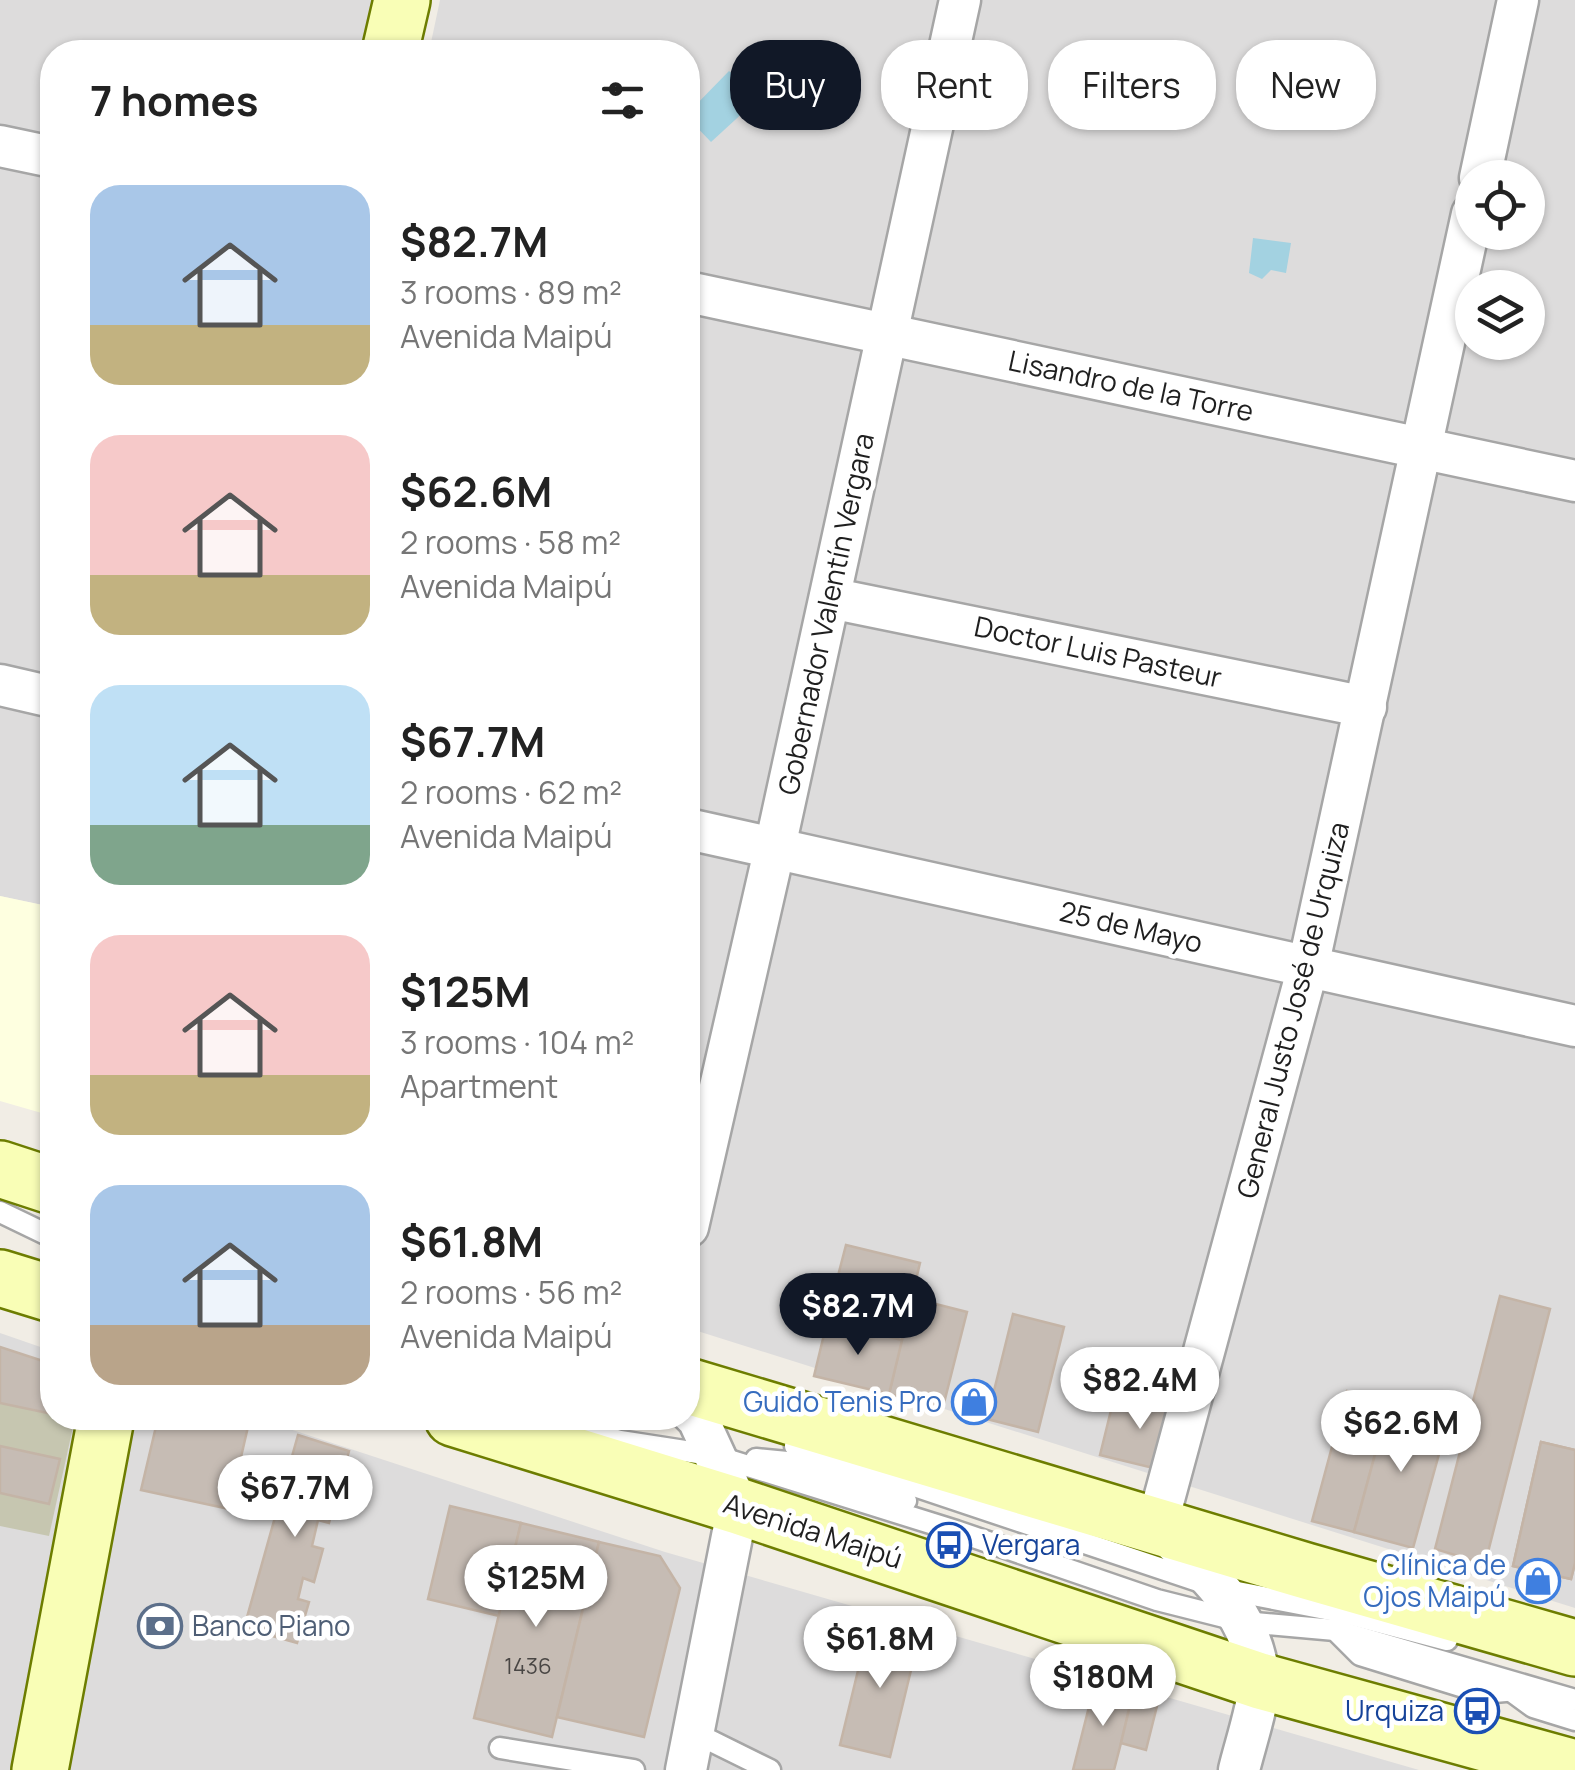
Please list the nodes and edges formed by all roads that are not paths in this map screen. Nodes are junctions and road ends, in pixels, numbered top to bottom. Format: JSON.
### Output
{"nodes":[{"id":1,"x":402,"y":0,"type":"edge"},
{"id":2,"x":960,"y":0,"type":"edge"},
{"id":3,"x":1518,"y":0,"type":"edge"},
{"id":4,"x":393,"y":40,"type":"edge"},
{"id":5,"x":0,"y":146,"type":"edge"},
{"id":6,"x":40,"y":154,"type":"edge"},
{"id":7,"x":1484,"y":160,"type":"edge"},
{"id":8,"x":1464,"y":250,"type":"edge"},
{"id":9,"x":700,"y":295,"type":"edge"},
{"id":10,"x":887,"y":334,"type":"junction"},
{"id":11,"x":1423,"y":447,"type":"junction"},
{"id":12,"x":1575,"y":481,"type":"edge"},
{"id":13,"x":830,"y":598,"type":"junction"},
{"id":14,"x":0,"y":685,"type":"edge"},
{"id":15,"x":40,"y":694,"type":"edge"},
{"id":16,"x":1366,"y":707,"type":"junction"},
{"id":17,"x":700,"y":832,"type":"edge"},
{"id":18,"x":775,"y":847,"type":"junction"},
{"id":19,"x":1308,"y":967,"type":"junction"},
{"id":20,"x":1575,"y":1026,"type":"edge"},
{"id":21,"x":0,"y":1169,"type":"edge"},
{"id":22,"x":700,"y":1175,"type":"edge"},
{"id":23,"x":40,"y":1182,"type":"edge"},
{"id":24,"x":0,"y":1212,"type":"edge"},
{"id":25,"x":0,"y":1228,"type":"edge"},
{"id":26,"x":40,"y":1231,"type":"edge"},
{"id":27,"x":40,"y":1241,"type":"edge"},
{"id":28,"x":0,"y":1278,"type":"edge"},
{"id":29,"x":40,"y":1290,"type":"edge"},
{"id":30,"x":700,"y":1419,"type":"edge"},
{"id":31,"x":700,"y":1419,"type":"edge"},
{"id":32,"x":700,"y":1424,"type":"edge"},
{"id":33,"x":104,"y":1430,"type":"edge"},
{"id":34,"x":492,"y":1430,"type":"edge"},
{"id":35,"x":606,"y":1430,"type":"edge"},
{"id":36,"x":657,"y":1430,"type":"edge"},
{"id":37,"x":774,"y":1439,"type":"dead end"},
{"id":38,"x":738,"y":1506,"type":"junction"},
{"id":39,"x":1157,"y":1526,"type":"junction"},
{"id":40,"x":1233,"y":1605,"type":"junction"},
{"id":41,"x":1467,"y":1645,"type":"dead end"},
{"id":42,"x":1575,"y":1648,"type":"edge"},
{"id":43,"x":1260,"y":1681,"type":"junction"},
{"id":44,"x":1486,"y":1684,"type":"junction"},
{"id":45,"x":1534,"y":1697,"type":"junction"},
{"id":46,"x":1575,"y":1700,"type":"edge"},
{"id":47,"x":1575,"y":1720,"type":"edge"},
{"id":48,"x":500,"y":1748,"type":"dead end"},
{"id":49,"x":689,"y":1751,"type":"edge"},
{"id":50,"x":1575,"y":1768,"type":"edge"},
{"id":51,"x":40,"y":1770,"type":"edge"},
{"id":52,"x":634,"y":1770,"type":"edge"},
{"id":53,"x":770,"y":1770,"type":"edge"},
{"id":54,"x":1240,"y":1770,"type":"edge"}],
"edges":[{"from":1,"to":4,"type":"main road"},
{"from":2,"to":10,"type":"street","name":"Gobernador Valentín Vergara"},
{"from":3,"to":7,"type":"street"},
{"from":5,"to":6,"type":"street"},
{"from":8,"to":11,"type":"street","name":"General Justo José de Urquiza"},
{"from":9,"to":10,"type":"street","name":"Lisandro de la Torre"},
{"from":10,"to":11,"type":"street","name":"Lisandro de la Torre"},
{"from":10,"to":13,"type":"street","name":"Gobernador Valentín Vergara"},
{"from":11,"to":12,"type":"street","name":"Lisandro de la Torre"},
{"from":11,"to":16,"type":"street","name":"General Justo José de Urquiza"},
{"from":13,"to":16,"type":"street","name":"Doctor Luis Pasteur"},
{"from":13,"to":18,"type":"street","name":"Gobernador Valentín Vergara"},
{"from":14,"to":15,"type":"street"},
{"from":16,"to":19,"type":"street","name":"General Justo José de Urquiza"},
{"from":17,"to":18,"type":"street","name":"25 de Mayo"},
{"from":18,"to":19,"type":"street","name":"25 de Mayo"},
{"from":18,"to":22,"type":"street","name":"Gobernador Valentín Vergara"},
{"from":19,"to":20,"type":"street","name":"25 de Mayo"},
{"from":19,"to":39,"type":"street","name":"General Justo José de Urquiza"},
{"from":21,"to":23,"type":"main road"},
{"from":24,"to":26,"type":"lane"},
{"from":25,"to":27,"type":"lane"},
{"from":28,"to":29,"type":"main road"},
{"from":30,"to":39,"type":"main road"},
{"from":31,"to":40,"type":"lane"},
{"from":32,"to":38,"type":"street"},
{"from":33,"to":51,"type":"main road"},
{"from":34,"to":38,"type":"main road","name":"Avenida Maipú"},
{"from":35,"to":36,"type":"lane"},
{"from":37,"to":40,"type":"lane"},
{"from":38,"to":43,"type":"main road","name":"Avenida Maipú"},
{"from":38,"to":49,"type":"street"},
{"from":39,"to":40,"type":"street"},
{"from":39,"to":42,"type":"main road"},
{"from":40,"to":41,"type":"lane"},
{"from":40,"to":43,"type":"street"},
{"from":40,"to":44,"type":"lane"},
{"from":43,"to":50,"type":"main road","name":"Avenida Maipú"},
{"from":43,"to":54,"type":"street"},
{"from":44,"to":45,"type":"lane"},
{"from":44,"to":45,"type":"lane"},
{"from":45,"to":46,"type":"lane"},
{"from":45,"to":47,"type":"lane"},
{"from":48,"to":52,"type":"lane"},
{"from":49,"to":53,"type":"lane"}]}
